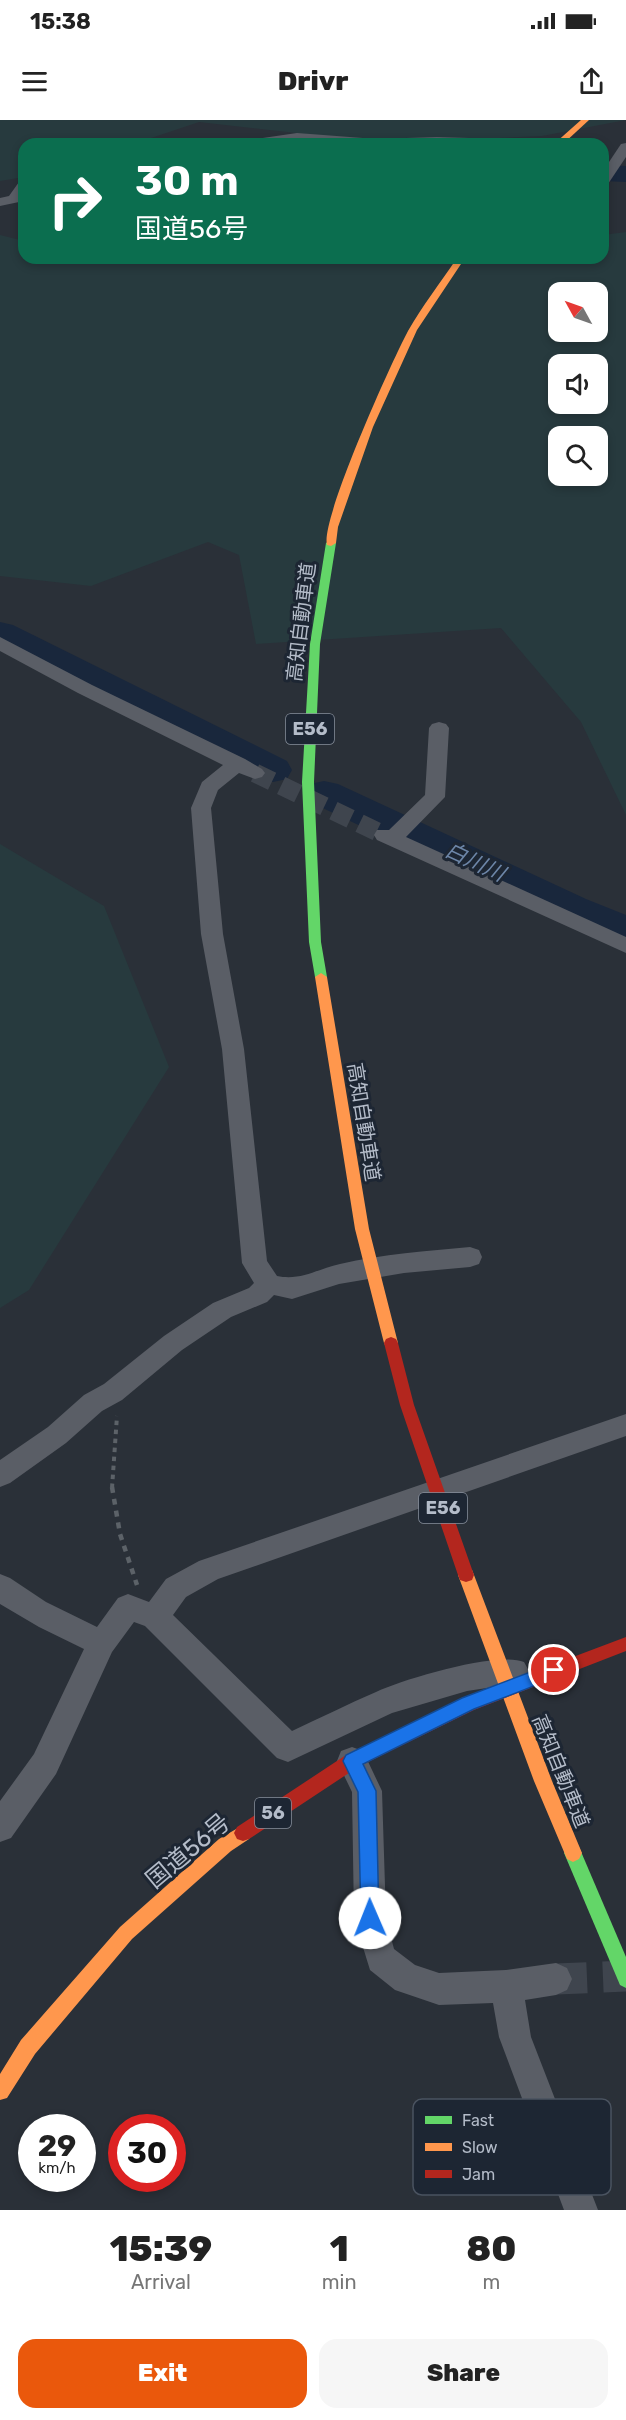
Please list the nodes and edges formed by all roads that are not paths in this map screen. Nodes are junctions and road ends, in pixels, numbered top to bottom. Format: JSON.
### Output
{"nodes":[{"id":1,"x":585,"y":120,"type":"edge"},
{"id":2,"x":290,"y":138,"type":"edge"},
{"id":3,"x":310,"y":138,"type":"edge"},
{"id":4,"x":565,"y":138,"type":"edge"},
{"id":5,"x":609,"y":148,"type":"edge"},
{"id":6,"x":625,"y":149,"type":"edge"},
{"id":7,"x":609,"y":172,"type":"edge"},
{"id":8,"x":18,"y":193,"type":"edge"},
{"id":9,"x":0,"y":202,"type":"edge"},
{"id":10,"x":457,"y":264,"type":"edge"},
{"id":11,"x":0,"y":643,"type":"edge"},
{"id":12,"x":440,"y":728,"type":"dead end"},
{"id":13,"x":626,"y":946,"type":"edge"},
{"id":14,"x":470,"y":1257,"type":"dead end"},
{"id":15,"x":269,"y":1284,"type":"junction"},
{"id":16,"x":626,"y":1425,"type":"edge"},
{"id":17,"x":0,"y":1475,"type":"edge"},
{"id":18,"x":0,"y":1587,"type":"edge"},
{"id":19,"x":141,"y":1612,"type":"junction"},
{"id":20,"x":102,"y":1642,"type":"junction"},
{"id":21,"x":626,"y":1644,"type":"edge"},
{"id":22,"x":576,"y":1662,"type":"junction"},
{"id":23,"x":352,"y":1761,"type":"junction"},
{"id":24,"x":0,"y":1827,"type":"edge"},
{"id":25,"x":556,"y":1979,"type":"tunnel mouth"},
{"id":26,"x":626,"y":1979,"type":"edge"},
{"id":27,"x":506,"y":1986,"type":"junction"},
{"id":28,"x":0,"y":2091,"type":"edge"},
{"id":29,"x":539,"y":2099,"type":"edge"},
{"id":30,"x":575,"y":2195,"type":"edge"},
{"id":31,"x":581,"y":2210,"type":"edge"}],
"edges":[{"from":1,"to":4,"type":"highway"},
{"from":2,"to":3,"type":"street"},
{"from":5,"to":6,"type":"street"},
{"from":6,"to":7,"type":"street"},
{"from":8,"to":9,"type":"street"},
{"from":10,"to":26,"type":"highway","name":"高知自動車道","number":"E56"},
{"from":11,"to":15,"type":"street"},
{"from":12,"to":13,"type":"street"},
{"from":14,"to":15,"type":"street"},
{"from":15,"to":17,"type":"street"},
{"from":16,"to":19,"type":"street"},
{"from":18,"to":20,"type":"street"},
{"from":19,"to":20,"type":"street"},
{"from":19,"to":22,"type":"street"},
{"from":20,"to":24,"type":"street"},
{"from":21,"to":22,"type":"highway","name":"国道56号","number":"56"},
{"from":22,"to":23,"type":"highway","name":"国道56号","number":"56"},
{"from":23,"to":27,"type":"street"},
{"from":23,"to":28,"type":"highway","name":"国道56号","number":"56"},
{"from":25,"to":27,"type":"street"},
{"from":27,"to":29,"type":"street"},
{"from":30,"to":31,"type":"street"}]}
